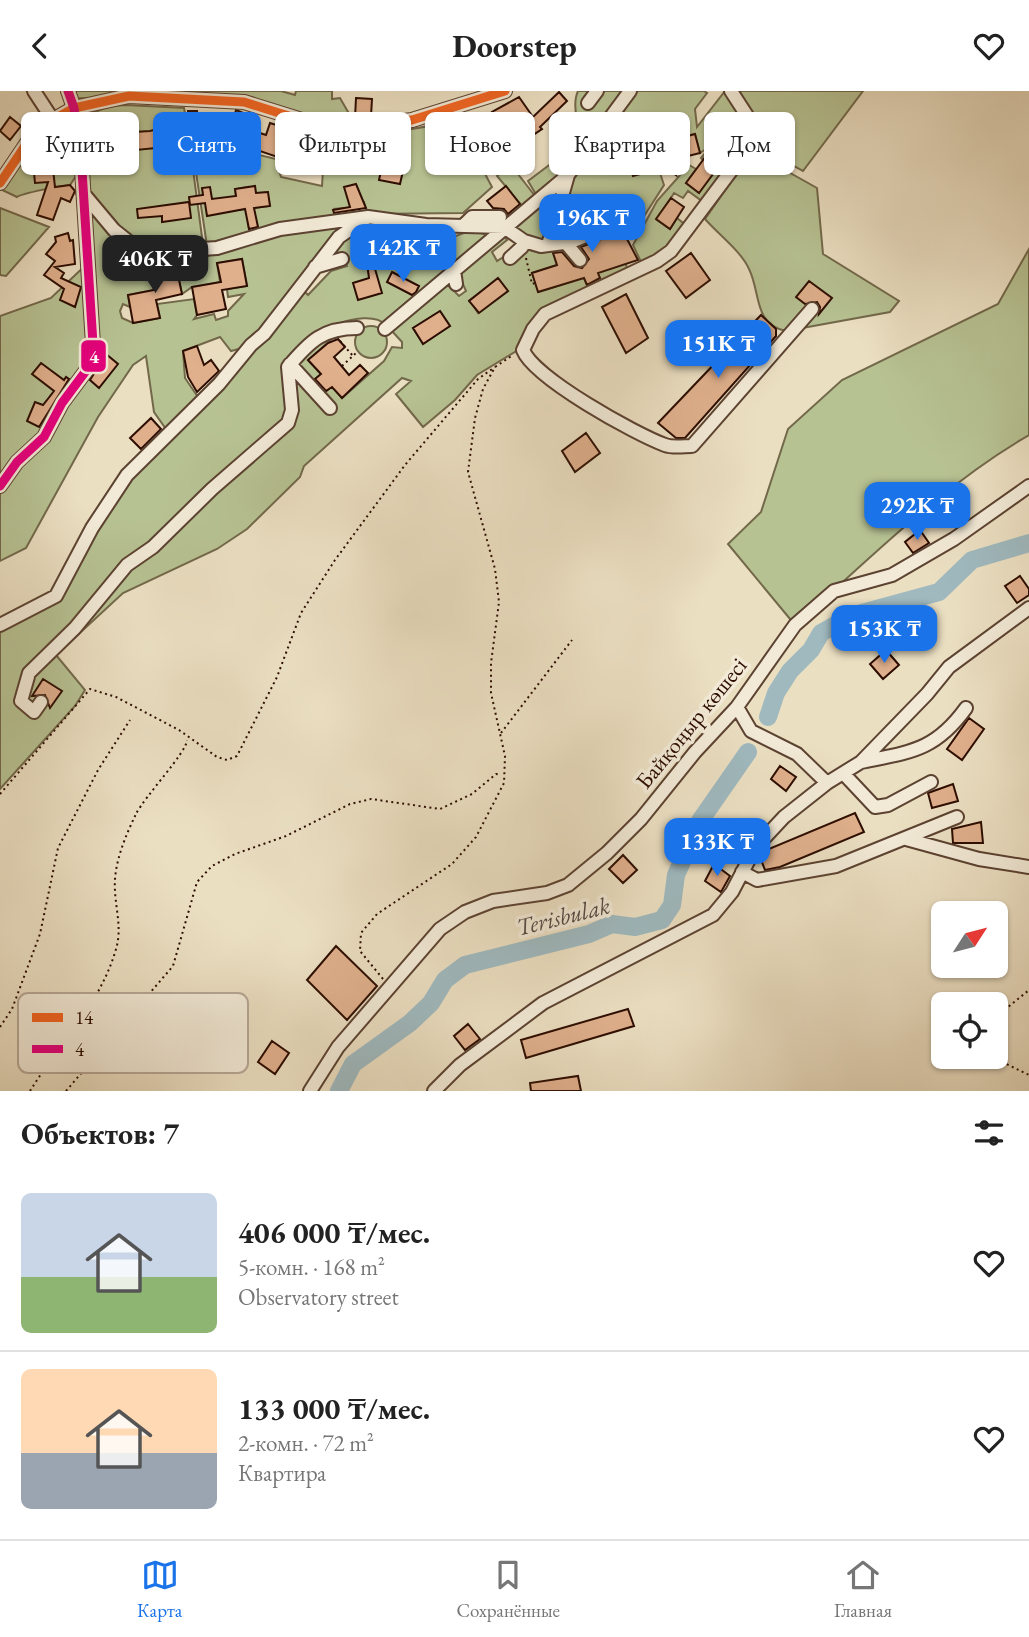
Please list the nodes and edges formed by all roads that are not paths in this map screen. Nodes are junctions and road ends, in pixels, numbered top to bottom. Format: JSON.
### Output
{"nodes":[{"id":1,"x":34,"y":91,"type":"edge"},
{"id":2,"x":68,"y":91,"type":"edge"},
{"id":3,"x":505,"y":91,"type":"edge"},
{"id":4,"x":597,"y":91,"type":"edge"},
{"id":5,"x":630,"y":91,"type":"edge"},
{"id":6,"x":731,"y":91,"type":"edge"},
{"id":7,"x":588,"y":103,"type":"dead end"},
{"id":8,"x":74,"y":108,"type":"junction"},
{"id":9,"x":48,"y":112,"type":"edge"},
{"id":10,"x":67,"y":112,"type":"edge"},
{"id":11,"x":21,"y":152,"type":"edge"},
{"id":12,"x":568,"y":176,"type":"junction"},
{"id":13,"x":0,"y":183,"type":"edge"},
{"id":14,"x":83,"y":193,"type":"junction"},
{"id":15,"x":368,"y":217,"type":"junction"},
{"id":16,"x":502,"y":222,"type":"junction"},
{"id":17,"x":598,"y":231,"type":"dead end"},
{"id":18,"x":568,"y":242,"type":"junction"},
{"id":19,"x":523,"y":244,"type":"junction"},
{"id":20,"x":548,"y":245,"type":"junction"},
{"id":21,"x":510,"y":258,"type":"dead end"},
{"id":22,"x":342,"y":259,"type":"dead end"},
{"id":23,"x":580,"y":260,"type":"dead end"},
{"id":24,"x":314,"y":267,"type":"junction"},
{"id":25,"x":454,"y":270,"type":"junction"},
{"id":26,"x":456,"y":284,"type":"dead end"},
{"id":27,"x":812,"y":309,"type":"dead end"},
{"id":28,"x":358,"y":328,"type":"dead end"},
{"id":29,"x":385,"y":329,"type":"dead end"},
{"id":30,"x":290,"y":364,"type":"junction"},
{"id":31,"x":330,"y":408,"type":"dead end"},
{"id":32,"x":0,"y":486,"type":"edge"},
{"id":33,"x":1029,"y":486,"type":"edge"},
{"id":34,"x":1029,"y":608,"type":"edge"},
{"id":35,"x":0,"y":625,"type":"edge"},
{"id":36,"x":41,"y":702,"type":"dead end"},
{"id":37,"x":737,"y":707,"type":"junction"},
{"id":38,"x":966,"y":708,"type":"dead end"},
{"id":39,"x":860,"y":762,"type":"junction"},
{"id":40,"x":843,"y":773,"type":"junction"},
{"id":41,"x":931,"y":782,"type":"dead end"},
{"id":42,"x":827,"y":783,"type":"junction"},
{"id":43,"x":957,"y":817,"type":"dead end"},
{"id":44,"x":906,"y":839,"type":"junction"},
{"id":45,"x":1029,"y":867,"type":"edge"},
{"id":46,"x":742,"y":872,"type":"junction"},
{"id":47,"x":310,"y":1091,"type":"edge"},
{"id":48,"x":434,"y":1091,"type":"edge"}],
"edges":[{"from":1,"to":9,"type":"street"},
{"from":2,"to":8,"type":"street"},
{"from":3,"to":8,"type":"street"},
{"from":4,"to":7,"type":"street"},
{"from":5,"to":12,"type":"street"},
{"from":6,"to":27,"type":"street"},
{"from":8,"to":10,"type":"street"},
{"from":8,"to":14,"type":"street"},
{"from":11,"to":13,"type":"street"},
{"from":12,"to":16,"type":"street"},
{"from":12,"to":20,"type":"street"},
{"from":14,"to":15,"type":"street"},
{"from":14,"to":32,"type":"street"},
{"from":15,"to":16,"type":"street"},
{"from":15,"to":24,"type":"street"},
{"from":16,"to":19,"type":"street"},
{"from":16,"to":25,"type":"street"},
{"from":17,"to":18,"type":"street"},
{"from":18,"to":20,"type":"street"},
{"from":18,"to":23,"type":"street"},
{"from":19,"to":20,"type":"street"},
{"from":19,"to":21,"type":"street"},
{"from":22,"to":24,"type":"street"},
{"from":24,"to":35,"type":"street"},
{"from":25,"to":26,"type":"street"},
{"from":25,"to":29,"type":"street"},
{"from":28,"to":30,"type":"street"},
{"from":30,"to":31,"type":"street"},
{"from":30,"to":36,"type":"street"},
{"from":33,"to":37,"type":"street","name":"Байқоңыр көшесі"},
{"from":34,"to":39,"type":"street"},
{"from":37,"to":42,"type":"street"},
{"from":37,"to":47,"type":"street","name":"Байқоңыр көшесі"},
{"from":38,"to":39,"type":"street"},
{"from":39,"to":40,"type":"street"},
{"from":40,"to":41,"type":"street"},
{"from":40,"to":42,"type":"street"},
{"from":42,"to":46,"type":"street"},
{"from":43,"to":44,"type":"street"},
{"from":44,"to":45,"type":"street"},
{"from":44,"to":46,"type":"street"},
{"from":46,"to":48,"type":"street"}]}
